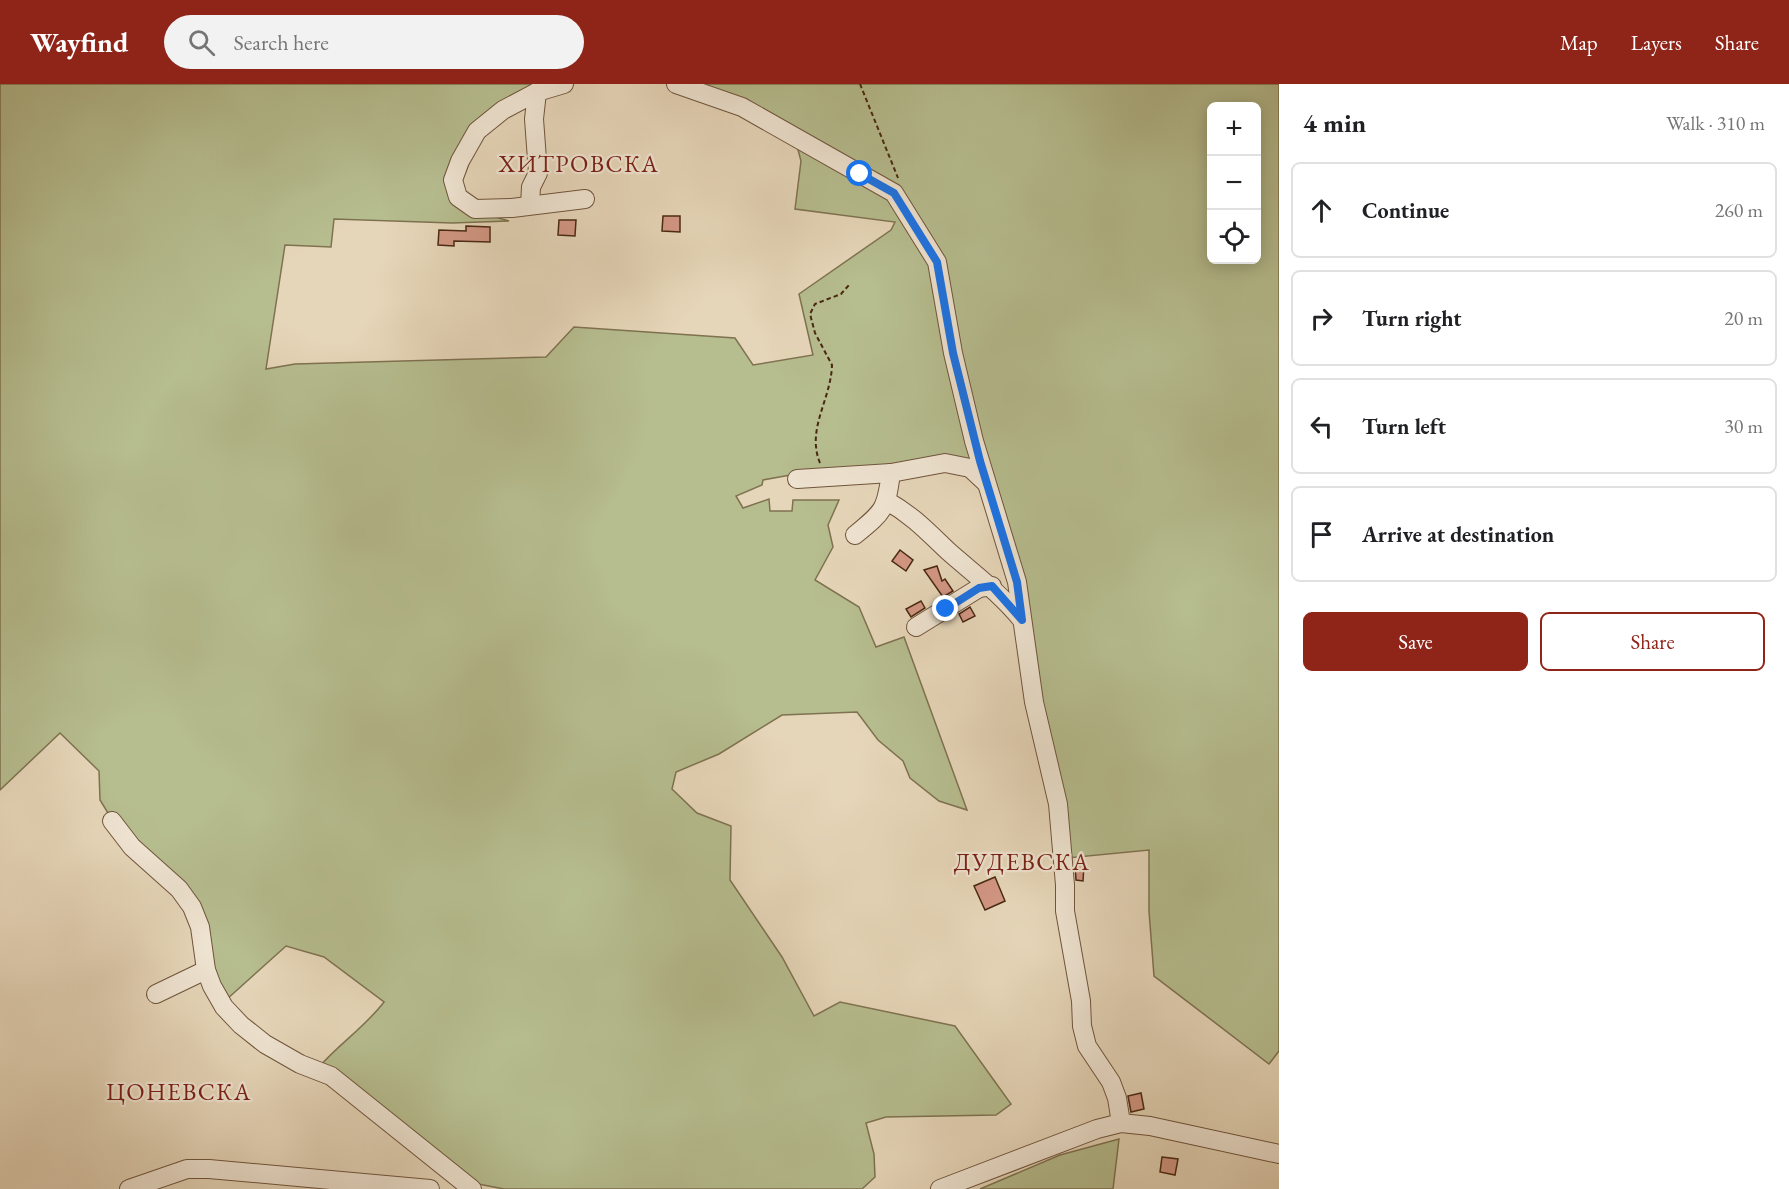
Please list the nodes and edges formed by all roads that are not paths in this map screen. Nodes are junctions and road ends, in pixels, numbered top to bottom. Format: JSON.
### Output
{"nodes":[{"id":1,"x":564,"y":84,"type":"edge"},
{"id":2,"x":676,"y":84,"type":"edge"},
{"id":3,"x":537,"y":92,"type":"junction"},
{"id":4,"x":585,"y":199,"type":"dead end"},
{"id":5,"x":530,"y":205,"type":"junction"},
{"id":6,"x":891,"y":472,"type":"junction"},
{"id":7,"x":797,"y":479,"type":"dead end"},
{"id":8,"x":985,"y":482,"type":"junction"},
{"id":9,"x":887,"y":501,"type":"junction"},
{"id":10,"x":855,"y":536,"type":"dead end"},
{"id":11,"x":992,"y":586,"type":"junction"},
{"id":12,"x":1022,"y":620,"type":"junction"},
{"id":13,"x":916,"y":627,"type":"dead end"},
{"id":14,"x":112,"y":821,"type":"dead end"},
{"id":15,"x":206,"y":970,"type":"junction"},
{"id":16,"x":156,"y":994,"type":"dead end"},
{"id":17,"x":1121,"y":1123,"type":"junction"},
{"id":18,"x":1279,"y":1154,"type":"edge"},
{"id":19,"x":129,"y":1189,"type":"edge"},
{"id":20,"x":430,"y":1189,"type":"edge"},
{"id":21,"x":472,"y":1189,"type":"edge"},
{"id":22,"x":940,"y":1189,"type":"edge"}],
"edges":[{"from":1,"to":3,"type":"street"},
{"from":2,"to":8,"type":"street"},
{"from":3,"to":5,"type":"street"},
{"from":3,"to":5,"type":"street"},
{"from":4,"to":5,"type":"street"},
{"from":6,"to":7,"type":"street"},
{"from":6,"to":8,"type":"street"},
{"from":6,"to":9,"type":"street"},
{"from":8,"to":12,"type":"street"},
{"from":9,"to":10,"type":"street"},
{"from":9,"to":11,"type":"street"},
{"from":11,"to":12,"type":"street"},
{"from":11,"to":13,"type":"street"},
{"from":12,"to":17,"type":"street"},
{"from":14,"to":15,"type":"street"},
{"from":15,"to":16,"type":"street"},
{"from":15,"to":21,"type":"street"},
{"from":17,"to":18,"type":"street"},
{"from":17,"to":22,"type":"street"},
{"from":19,"to":20,"type":"street"}]}
